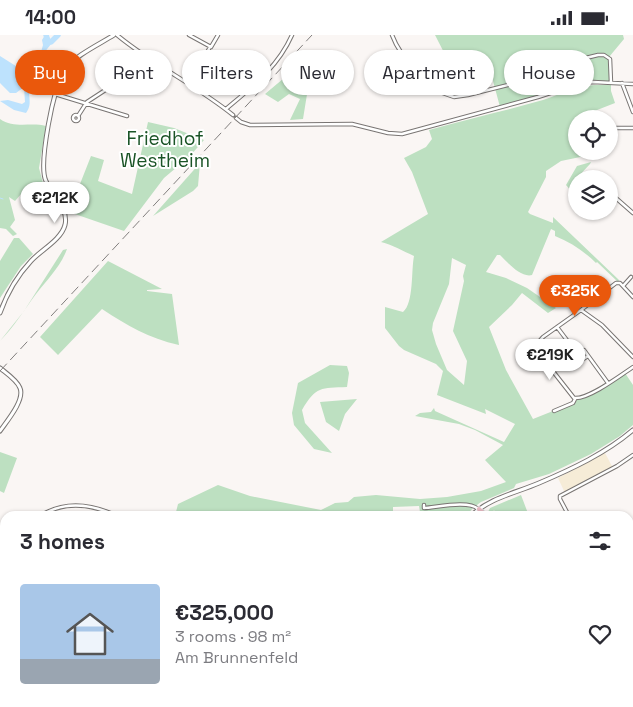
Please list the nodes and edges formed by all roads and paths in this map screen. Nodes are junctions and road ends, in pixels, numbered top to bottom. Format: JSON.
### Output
{"nodes":[{"id":1,"x":115,"y":35,"type":"edge"},
{"id":2,"x":189,"y":35,"type":"edge"},
{"id":3,"x":218,"y":35,"type":"edge"},
{"id":4,"x":292,"y":35,"type":"edge"},
{"id":5,"x":392,"y":35,"type":"edge"},
{"id":6,"x":211,"y":47,"type":"junction"},
{"id":7,"x":136,"y":50,"type":"edge"},
{"id":8,"x":209,"y":50,"type":"edge"},
{"id":9,"x":85,"y":55,"type":"edge"},
{"id":10,"x":172,"y":73,"type":"edge"},
{"id":11,"x":611,"y":83,"type":"junction"},
{"id":12,"x":622,"y":83,"type":"junction"},
{"id":13,"x":633,"y":84,"type":"edge"},
{"id":14,"x":55,"y":95,"type":"edge"},
{"id":15,"x":61,"y":95,"type":"edge"},
{"id":16,"x":98,"y":95,"type":"edge"},
{"id":17,"x":86,"y":104,"type":"junction"},
{"id":18,"x":226,"y":109,"type":"junction"},
{"id":19,"x":633,"y":111,"type":"edge"},
{"id":20,"x":233,"y":115,"type":"dead end"},
{"id":21,"x":78,"y":116,"type":"dead end"},
{"id":22,"x":128,"y":116,"type":"dead end"},
{"id":23,"x":236,"y":118,"type":"dead end"},
{"id":24,"x":618,"y":128,"type":"edge"},
{"id":25,"x":633,"y":128,"type":"edge"},
{"id":26,"x":618,"y":199,"type":"edge"},
{"id":27,"x":633,"y":213,"type":"edge"},
{"id":28,"x":631,"y":277,"type":"dead end"},
{"id":29,"x":624,"y":286,"type":"junction"},
{"id":30,"x":633,"y":297,"type":"edge"},
{"id":31,"x":581,"y":310,"type":"junction"},
{"id":32,"x":0,"y":313,"type":"edge"},
{"id":33,"x":557,"y":327,"type":"junction"},
{"id":34,"x":578,"y":354,"type":"junction"},
{"id":35,"x":588,"y":356,"type":"junction"},
{"id":36,"x":633,"y":357,"type":"edge"},
{"id":37,"x":633,"y":367,"type":"edge"},
{"id":38,"x":0,"y":368,"type":"edge"},
{"id":39,"x":608,"y":383,"type":"junction"},
{"id":40,"x":576,"y":398,"type":"junction"},
{"id":41,"x":554,"y":411,"type":"dead end"},
{"id":42,"x":633,"y":430,"type":"edge"},
{"id":43,"x":0,"y":431,"type":"edge"},
{"id":44,"x":633,"y":455,"type":"edge"},
{"id":45,"x":424,"y":505,"type":"dead end"},
{"id":46,"x":478,"y":508,"type":"junction"},
{"id":47,"x":51,"y":511,"type":"edge"},
{"id":48,"x":105,"y":511,"type":"edge"},
{"id":49,"x":475,"y":511,"type":"edge"},
{"id":50,"x":479,"y":511,"type":"edge"},
{"id":51,"x":482,"y":511,"type":"edge"},
{"id":52,"x":566,"y":511,"type":"edge"}],
"edges":[{"from":1,"to":7,"type":"street"},
{"from":1,"to":9,"type":"street"},
{"from":2,"to":6,"type":"street"},
{"from":3,"to":6,"type":"street"},
{"from":4,"to":18,"type":"street"},
{"from":5,"to":11,"type":"street"},
{"from":6,"to":8,"type":"street"},
{"from":10,"to":18,"type":"street"},
{"from":11,"to":12,"type":"street"},
{"from":11,"to":23,"type":"street"},
{"from":12,"to":13,"type":"street"},
{"from":12,"to":19,"type":"street"},
{"from":14,"to":32,"type":"street"},
{"from":15,"to":17,"type":"street"},
{"from":16,"to":17,"type":"street"},
{"from":17,"to":21,"type":"street"},
{"from":17,"to":22,"type":"street"},
{"from":18,"to":20,"type":"street"},
{"from":24,"to":25,"type":"street"},
{"from":26,"to":27,"type":"street"},
{"from":28,"to":29,"type":"street"},
{"from":29,"to":30,"type":"street"},
{"from":29,"to":31,"type":"street"},
{"from":31,"to":33,"type":"street"},
{"from":31,"to":36,"type":"street"},
{"from":33,"to":34,"type":"street"},
{"from":33,"to":40,"type":"street"},
{"from":34,"to":35,"type":"street"},
{"from":34,"to":35,"type":"street"},
{"from":35,"to":39,"type":"street"},
{"from":37,"to":39,"type":"street"},
{"from":38,"to":43,"type":"street"},
{"from":39,"to":40,"type":"street"},
{"from":40,"to":41,"type":"street"},
{"from":42,"to":46,"type":"street"},
{"from":44,"to":52,"type":"street"},
{"from":45,"to":46,"type":"street"},
{"from":46,"to":49,"type":"street"},
{"from":46,"to":50,"type":"main road"},
{"from":46,"to":51,"type":"main road"},
{"from":47,"to":48,"type":"street"}]}
